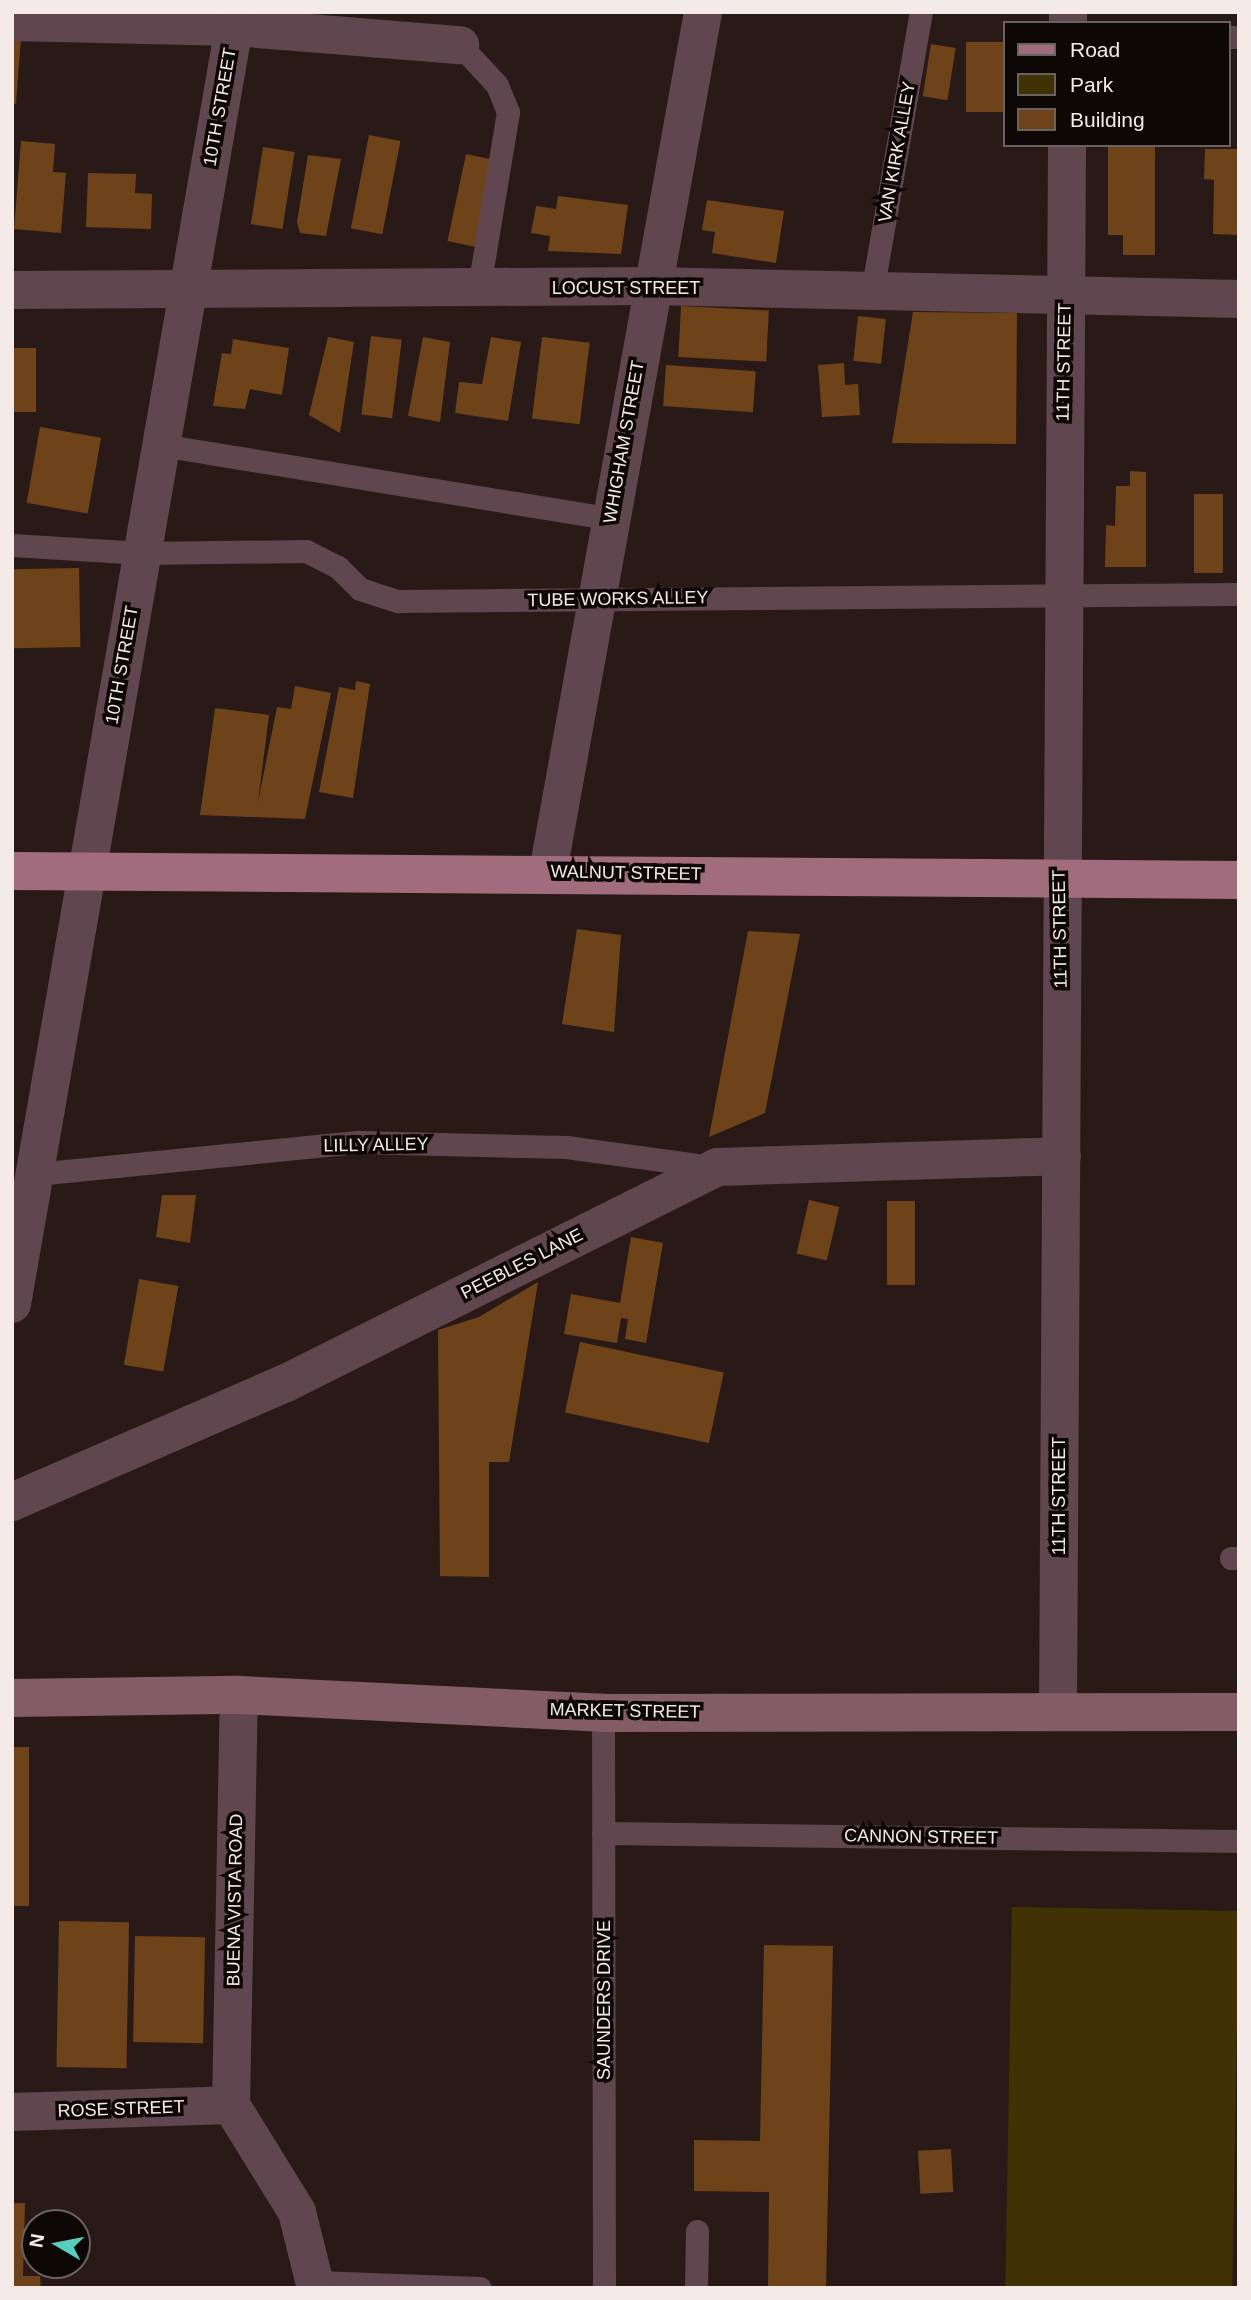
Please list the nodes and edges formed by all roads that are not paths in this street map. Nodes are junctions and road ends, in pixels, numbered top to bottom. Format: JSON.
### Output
{"nodes":[{"id":1,"x":703,"y":12,"type":"edge"},
{"id":2,"x":921,"y":12,"type":"edge"},
{"id":3,"x":12,"y":22,"type":"edge"},
{"id":4,"x":234,"y":27,"type":"junction"},
{"id":5,"x":460,"y":45,"type":"joint"},
{"id":6,"x":1067,"y":147,"type":"edge"},
{"id":7,"x":650,"y":286,"type":"junction"},
{"id":8,"x":479,"y":288,"type":"junction"},
{"id":9,"x":12,"y":290,"type":"edge"},
{"id":10,"x":188,"y":292,"type":"junction"},
{"id":11,"x":872,"y":292,"type":"junction"},
{"id":12,"x":1065,"y":297,"type":"junction"},
{"id":13,"x":1239,"y":299,"type":"edge"},
{"id":14,"x":161,"y":445,"type":"junction"},
{"id":15,"x":611,"y":519,"type":"junction"},
{"id":16,"x":12,"y":545,"type":"edge"},
{"id":17,"x":142,"y":553,"type":"junction"},
{"id":18,"x":1239,"y":594,"type":"edge"},
{"id":19,"x":1061,"y":595,"type":"junction"},
{"id":20,"x":596,"y":599,"type":"junction"},
{"id":21,"x":12,"y":871,"type":"edge"},
{"id":22,"x":87,"y":872,"type":"junction"},
{"id":23,"x":548,"y":872,"type":"junction"},
{"id":24,"x":1058,"y":877,"type":"junction"},
{"id":25,"x":1239,"y":880,"type":"edge"},
{"id":26,"x":1062,"y":1156,"type":"junction"},
{"id":27,"x":717,"y":1167,"type":"junction"},
{"id":28,"x":36,"y":1174,"type":"junction"},
{"id":29,"x":12,"y":1304,"type":"edge"},
{"id":30,"x":12,"y":1502,"type":"edge"},
{"id":31,"x":239,"y":1695,"type":"junction"},
{"id":32,"x":12,"y":1698,"type":"edge"},
{"id":33,"x":1058,"y":1712,"type":"junction"},
{"id":34,"x":1239,"y":1712,"type":"edge"},
{"id":35,"x":603,"y":1713,"type":"junction"},
{"id":36,"x":603,"y":1833,"type":"junction"},
{"id":37,"x":1239,"y":1841,"type":"edge"},
{"id":38,"x":230,"y":2105,"type":"junction"},
{"id":39,"x":12,"y":2112,"type":"edge"},
{"id":40,"x":696,"y":2231,"type":"dead end"},
{"id":41,"x":316,"y":2285,"type":"edge"},
{"id":42,"x":480,"y":2288,"type":"edge"},
{"id":43,"x":604,"y":2288,"type":"edge"},
{"id":44,"x":696,"y":2288,"type":"edge"}],
"edges":[{"from":1,"to":7,"type":"street","name":"WHIGHAM STREET"},
{"from":2,"to":11,"type":"lane","name":"VAN KIRK ALLEY"},
{"from":3,"to":4,"type":"street"},
{"from":4,"to":5,"type":"street"},
{"from":4,"to":10,"type":"street","name":"10TH STREET"},
{"from":5,"to":8,"type":"lane"},
{"from":6,"to":12,"type":"street","name":"11TH STREET"},
{"from":7,"to":8,"type":"street","name":"LOCUST STREET"},
{"from":7,"to":11,"type":"street","name":"LOCUST STREET"},
{"from":7,"to":15,"type":"street","name":"WHIGHAM STREET"},
{"from":8,"to":10,"type":"street","name":"LOCUST STREET"},
{"from":9,"to":10,"type":"street","name":"LOCUST STREET"},
{"from":10,"to":14,"type":"street","name":"10TH STREET"},
{"from":11,"to":12,"type":"street","name":"LOCUST STREET"},
{"from":12,"to":13,"type":"street","name":"LOCUST STREET"},
{"from":12,"to":19,"type":"street","name":"11TH STREET"},
{"from":14,"to":15,"type":"lane"},
{"from":14,"to":17,"type":"street","name":"10TH STREET"},
{"from":15,"to":20,"type":"street","name":"WHIGHAM STREET"},
{"from":16,"to":17,"type":"lane","name":"TUBE WORKS ALLEY"},
{"from":17,"to":20,"type":"lane","name":"TUBE WORKS ALLEY"},
{"from":17,"to":22,"type":"street","name":"10TH STREET"},
{"from":18,"to":19,"type":"lane","name":"TUBE WORKS ALLEY"},
{"from":19,"to":20,"type":"lane","name":"TUBE WORKS ALLEY"},
{"from":19,"to":24,"type":"street","name":"11TH STREET"},
{"from":20,"to":23,"type":"street","name":"WHIGHAM STREET"},
{"from":21,"to":22,"type":"main road","name":"WALNUT STREET"},
{"from":22,"to":23,"type":"main road","name":"WALNUT STREET"},
{"from":22,"to":28,"type":"street","name":"10TH STREET"},
{"from":23,"to":24,"type":"main road","name":"WALNUT STREET"},
{"from":24,"to":25,"type":"main road","name":"WALNUT STREET"},
{"from":24,"to":26,"type":"street","name":"11TH STREET"},
{"from":26,"to":27,"type":"street","name":"PEEBLES LANE"},
{"from":26,"to":33,"type":"street","name":"11TH STREET"},
{"from":27,"to":28,"type":"lane","name":"LILLY ALLEY"},
{"from":27,"to":30,"type":"street","name":"PEEBLES LANE"},
{"from":28,"to":29,"type":"street","name":"10TH STREET"},
{"from":31,"to":32,"type":"main road","name":"MARKET STREET"},
{"from":31,"to":35,"type":"main road","name":"MARKET STREET"},
{"from":31,"to":38,"type":"street","name":"BUENA VISTA ROAD"},
{"from":33,"to":34,"type":"main road","name":"MARKET STREET"},
{"from":33,"to":35,"type":"main road","name":"MARKET STREET"},
{"from":35,"to":36,"type":"lane","name":"SAUNDERS DRIVE"},
{"from":36,"to":37,"type":"lane","name":"CANNON STREET"},
{"from":36,"to":43,"type":"lane","name":"SAUNDERS DRIVE"},
{"from":38,"to":39,"type":"street","name":"ROSE STREET"},
{"from":38,"to":41,"type":"street"},
{"from":40,"to":44,"type":"lane"},
{"from":41,"to":42,"type":"lane"}]}
